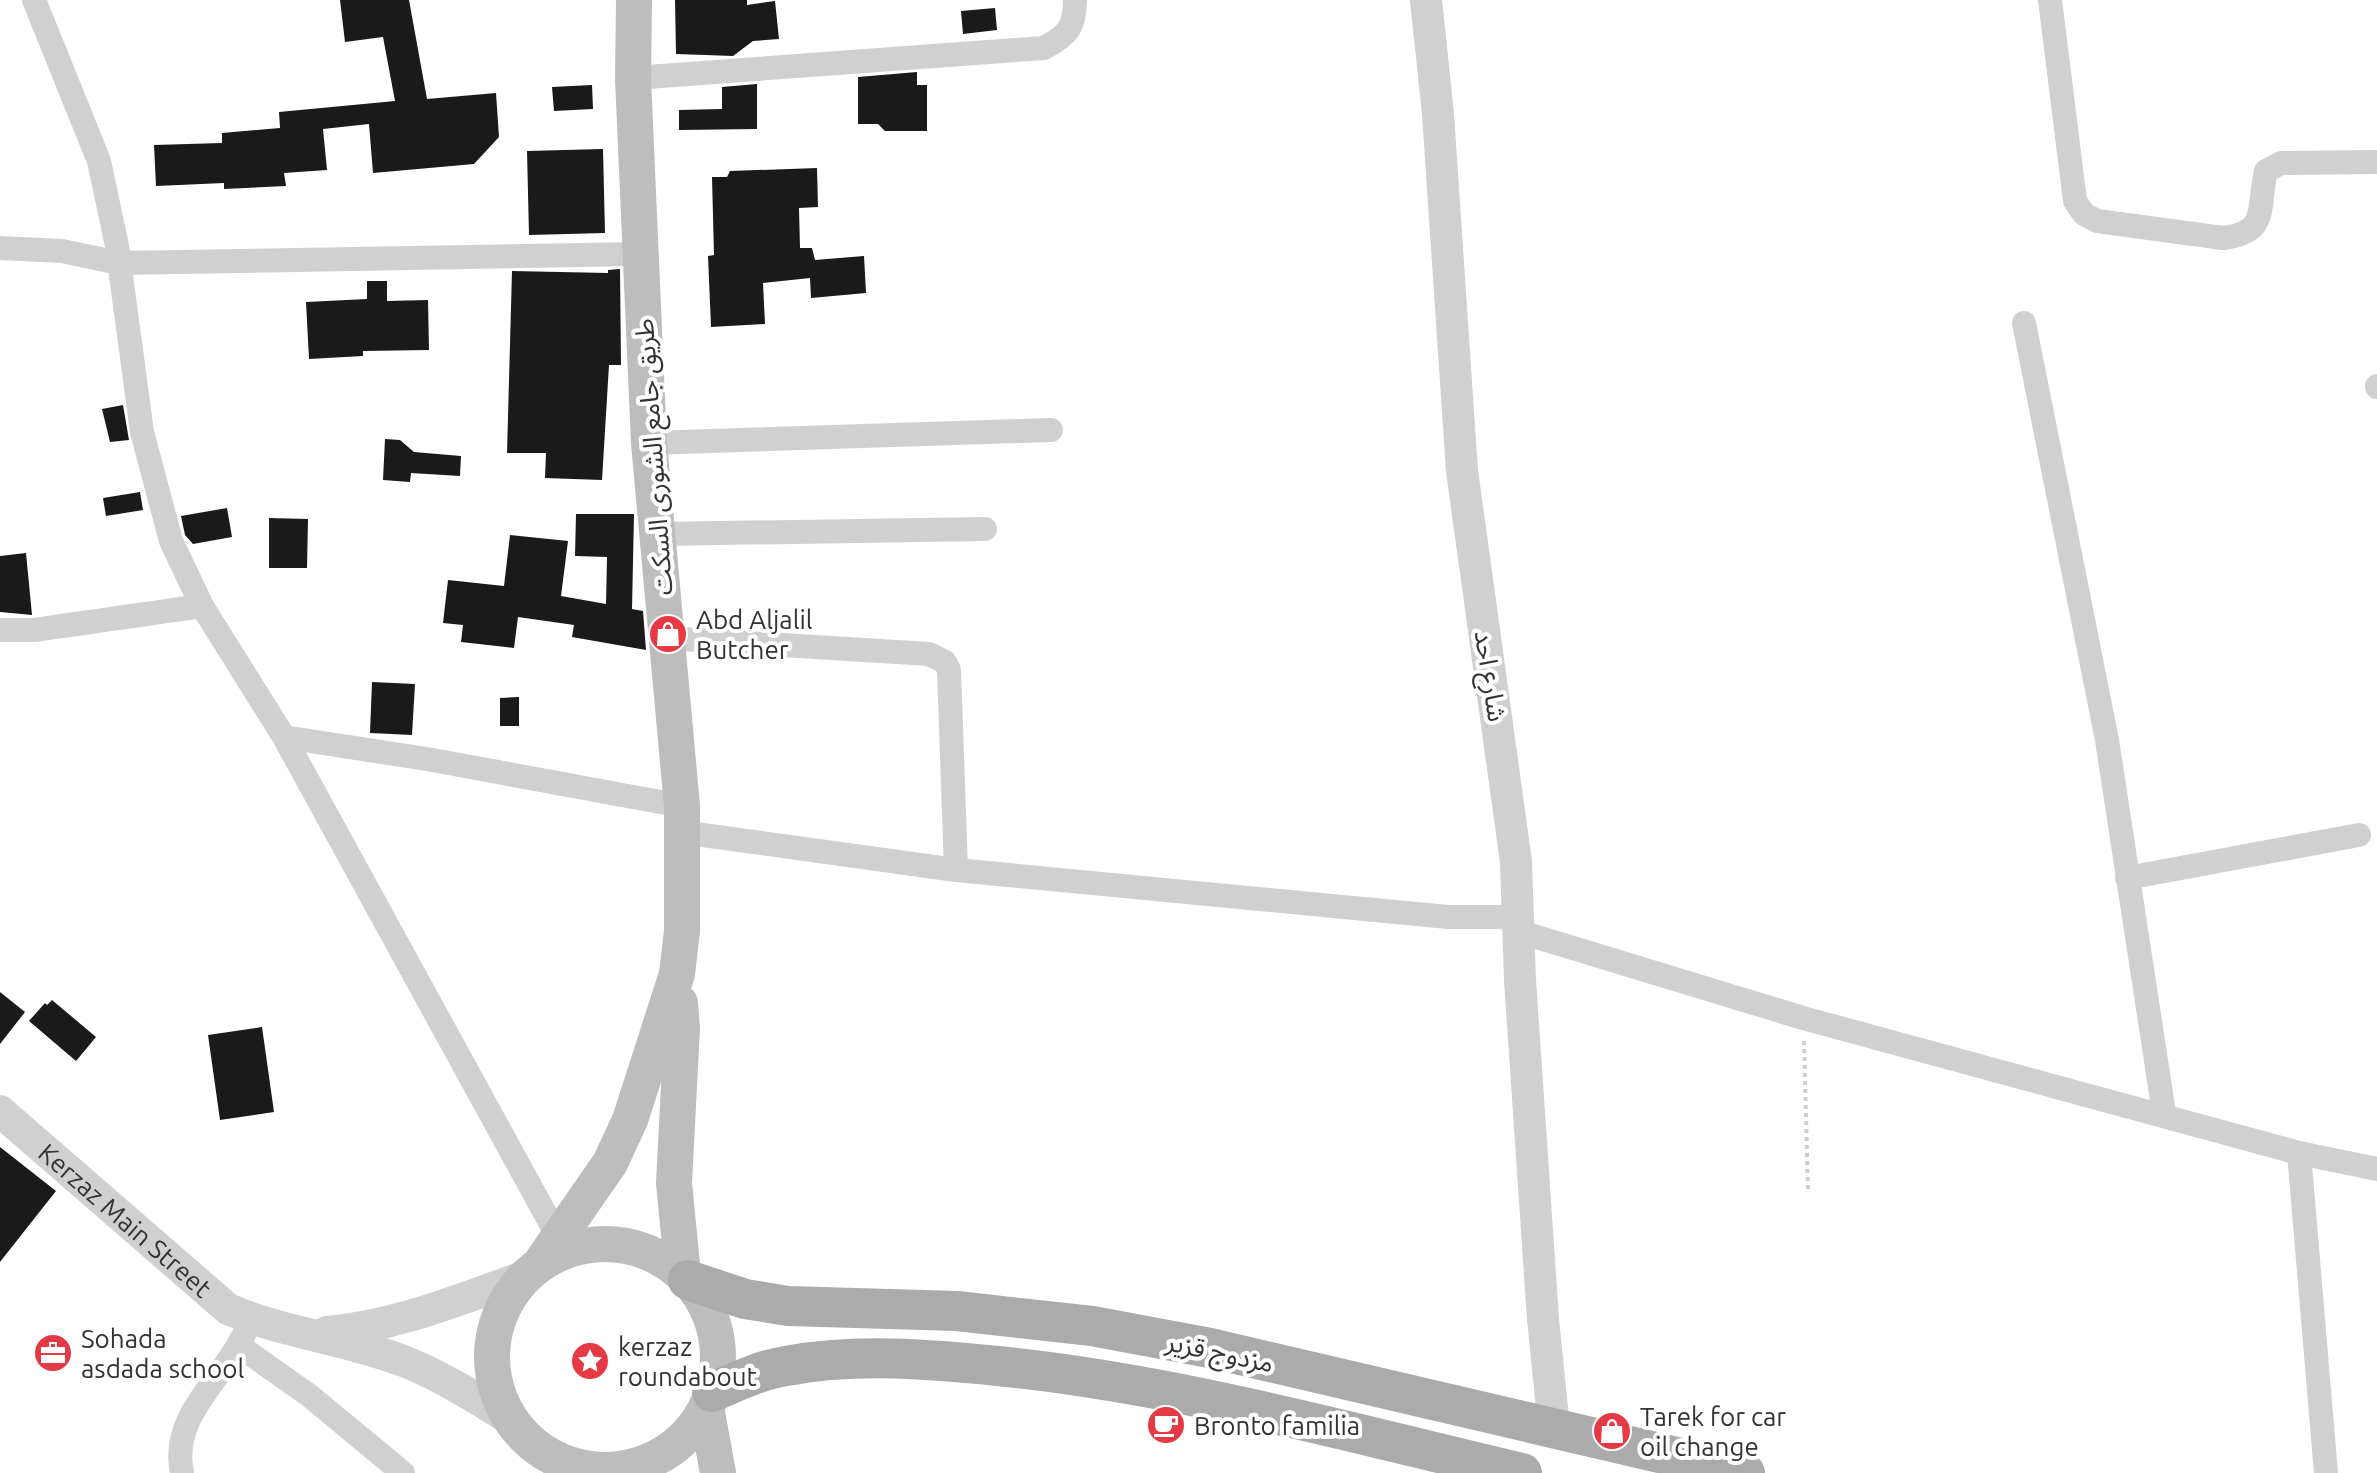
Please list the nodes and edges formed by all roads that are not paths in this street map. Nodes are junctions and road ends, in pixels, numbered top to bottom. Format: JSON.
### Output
{"nodes":[{"id":1,"x":34,"y":0,"type":"edge"},
{"id":2,"x":634,"y":0,"type":"edge"},
{"id":3,"x":1075,"y":0,"type":"edge"},
{"id":4,"x":1426,"y":0,"type":"edge"},
{"id":5,"x":2050,"y":0,"type":"edge"},
{"id":6,"x":633,"y":78,"type":"junction"},
{"id":7,"x":2377,"y":162,"type":"edge"},
{"id":8,"x":0,"y":248,"type":"edge"},
{"id":9,"x":641,"y":254,"type":"junction"},
{"id":10,"x":119,"y":263,"type":"junction"},
{"id":11,"x":2024,"y":323,"type":"dead end"},
{"id":12,"x":1051,"y":430,"type":"dead end"},
{"id":13,"x":649,"y":443,"type":"junction"},
{"id":14,"x":985,"y":529,"type":"dead end"},
{"id":15,"x":657,"y":534,"type":"junction"},
{"id":16,"x":202,"y":606,"type":"junction"},
{"id":17,"x":0,"y":630,"type":"edge"},
{"id":18,"x":666,"y":638,"type":"junction"},
{"id":19,"x":284,"y":737,"type":"junction"},
{"id":20,"x":682,"y":819,"type":"junction"},
{"id":21,"x":2359,"y":835,"type":"dead end"},
{"id":22,"x":956,"y":870,"type":"junction"},
{"id":23,"x":2127,"y":878,"type":"junction"},
{"id":24,"x":1517,"y":924,"type":"junction"},
{"id":25,"x":677,"y":974,"type":"junction"},
{"id":26,"x":0,"y":1111,"type":"edge"},
{"id":27,"x":2164,"y":1113,"type":"junction"},
{"id":28,"x":2299,"y":1153,"type":"junction"},
{"id":29,"x":2377,"y":1169,"type":"edge"},
{"id":30,"x":541,"y":1258,"type":"junction"},
{"id":31,"x":685,"y":1277,"type":"junction"},
{"id":32,"x":244,"y":1332,"type":"junction"},
{"id":33,"x":300,"y":1334,"type":"junction"},
{"id":34,"x":709,"y":1399,"type":"junction"},
{"id":35,"x":510,"y":1419,"type":"junction"},
{"id":36,"x":1554,"y":1428,"type":"junction"},
{"id":37,"x":559,"y":1465,"type":"edge"},
{"id":38,"x":1673,"y":1466,"type":"edge"},
{"id":39,"x":178,"y":1467,"type":"edge"},
{"id":40,"x":610,"y":1471,"type":"edge"},
{"id":41,"x":403,"y":1473,"type":"edge"},
{"id":42,"x":718,"y":1473,"type":"edge"},
{"id":43,"x":1522,"y":1473,"type":"edge"},
{"id":44,"x":1745,"y":1473,"type":"edge"},
{"id":45,"x":2326,"y":1473,"type":"edge"}],
"edges":[{"from":1,"to":10,"type":"street"},
{"from":2,"to":6,"type":"main road","name":"طريق جامع الشورى السكت"},
{"from":3,"to":6,"type":"street"},
{"from":4,"to":24,"type":"street","name":"شارع احد"},
{"from":5,"to":7,"type":"street"},
{"from":6,"to":9,"type":"main road","name":"طريق جامع الشورى السكت"},
{"from":8,"to":10,"type":"street"},
{"from":9,"to":10,"type":"street"},
{"from":9,"to":13,"type":"main road","name":"طريق جامع الشورى السكت"},
{"from":10,"to":16,"type":"street"},
{"from":11,"to":23,"type":"street"},
{"from":12,"to":13,"type":"street"},
{"from":13,"to":15,"type":"main road","name":"طريق جامع الشورى السكت"},
{"from":14,"to":15,"type":"street"},
{"from":15,"to":18,"type":"main road","name":"طريق جامع الشورى السكت"},
{"from":16,"to":17,"type":"street"},
{"from":16,"to":19,"type":"street"},
{"from":18,"to":20,"type":"main road","name":"طريق جامع الشورى السكت"},
{"from":18,"to":22,"type":"street"},
{"from":19,"to":20,"type":"street"},
{"from":19,"to":30,"type":"street"},
{"from":20,"to":22,"type":"street"},
{"from":20,"to":25,"type":"main road","name":"طريق جامع الشورى السكت"},
{"from":21,"to":23,"type":"street"},
{"from":22,"to":24,"type":"street"},
{"from":23,"to":27,"type":"street"},
{"from":24,"to":27,"type":"street"},
{"from":24,"to":36,"type":"street","name":"شارع احد"},
{"from":25,"to":30,"type":"main road","name":"طريق جامع الشورى السكت"},
{"from":25,"to":31,"type":"main road"},
{"from":26,"to":32,"type":"street","name":"Kerzaz Main Street"},
{"from":27,"to":28,"type":"street"},
{"from":28,"to":29,"type":"street"},
{"from":28,"to":45,"type":"street"},
{"from":30,"to":31,"type":"main road"},
{"from":30,"to":33,"type":"street","name":"Kerzaz Main Street"},
{"from":30,"to":35,"type":"main road"},
{"from":31,"to":34,"type":"main road"},
{"from":31,"to":36,"type":"main road","name":"مزدوج قزير"},
{"from":32,"to":33,"type":"street","name":"Kerzaz Main Street"},
{"from":32,"to":39,"type":"street"},
{"from":32,"to":41,"type":"street"},
{"from":33,"to":35,"type":"street","name":"Kerzaz Main Street"},
{"from":34,"to":40,"type":"main road"},
{"from":34,"to":42,"type":"main road"},
{"from":34,"to":43,"type":"main road","name":"مزدوج قزير"},
{"from":35,"to":37,"type":"main road"},
{"from":36,"to":38,"type":"main road","name":"مزدوج قزير"},
{"from":37,"to":40,"type":"main road"},
{"from":38,"to":44,"type":"main road","name":"مزدوج قزير"}]}
